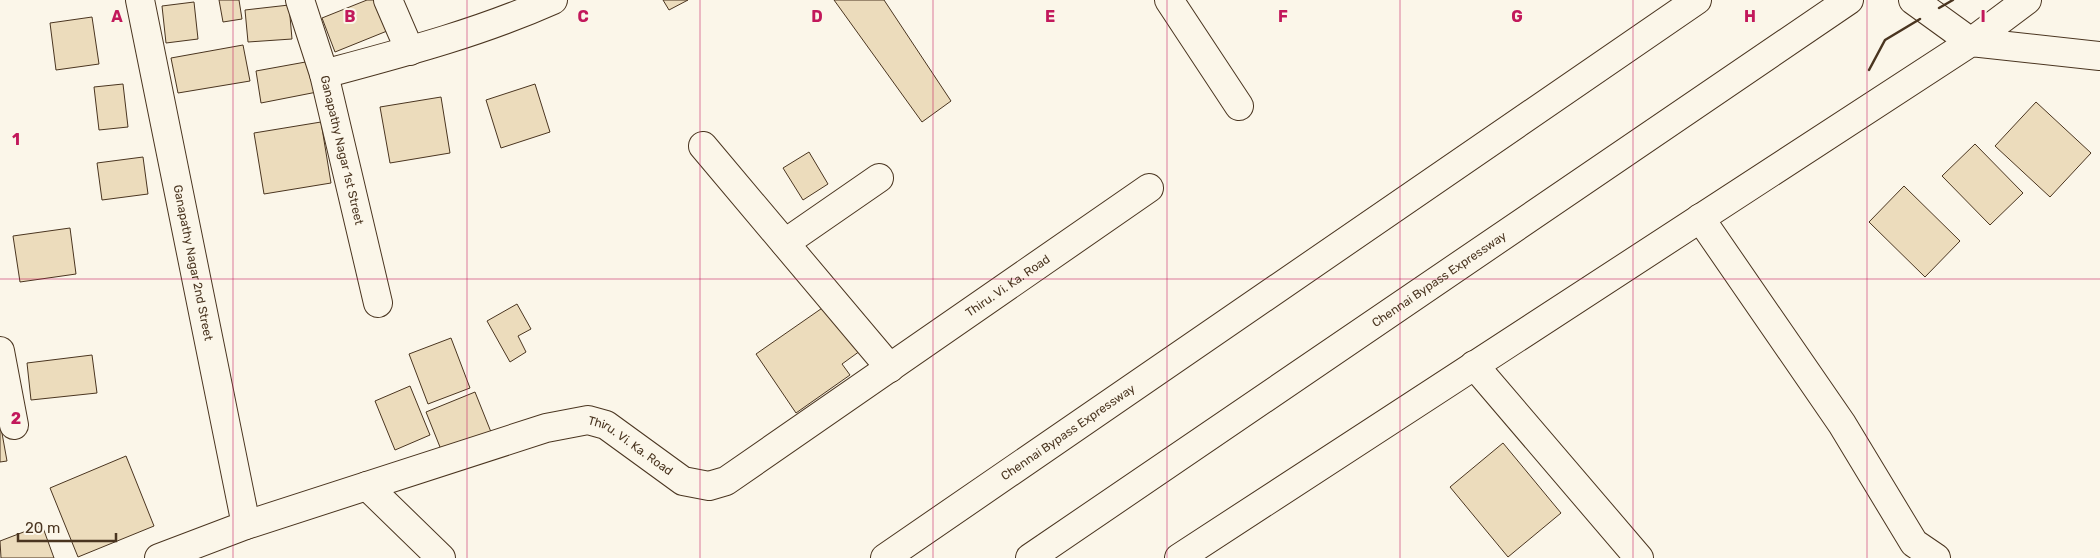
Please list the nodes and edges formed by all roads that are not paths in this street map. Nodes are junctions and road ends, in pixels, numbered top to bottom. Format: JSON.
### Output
{"nodes":[{"id":1,"x":140,"y":0,"type":"edge"},
{"id":2,"x":300,"y":0,"type":"edge"},
{"id":3,"x":388,"y":0,"type":"edge"},
{"id":4,"x":553,"y":0,"type":"edge"},
{"id":5,"x":1169,"y":0,"type":"edge"},
{"id":6,"x":1697,"y":0,"type":"edge"},
{"id":7,"x":1849,"y":0,"type":"edge"},
{"id":8,"x":1913,"y":0,"type":"edge"},
{"id":9,"x":2027,"y":0,"type":"edge"},
{"id":10,"x":1971,"y":42,"type":"junction"},
{"id":11,"x":410,"y":51,"type":"junction"},
{"id":12,"x":2100,"y":56,"type":"edge"},
{"id":13,"x":324,"y":74,"type":"junction"},
{"id":14,"x":1239,"y":106,"type":"dead end"},
{"id":15,"x":703,"y":146,"type":"dead end"},
{"id":16,"x":879,"y":178,"type":"dead end"},
{"id":17,"x":1149,"y":188,"type":"dead end"},
{"id":18,"x":1700,"y":218,"type":"junction"},
{"id":19,"x":785,"y":244,"type":"junction"},
{"id":20,"x":378,"y":303,"type":"dead end"},
{"id":21,"x":0,"y":351,"type":"edge"},
{"id":22,"x":1474,"y":365,"type":"junction"},
{"id":23,"x":890,"y":368,"type":"junction"},
{"id":24,"x":14,"y":425,"type":"dead end"},
{"id":25,"x":367,"y":486,"type":"junction"},
{"id":26,"x":246,"y":525,"type":"junction"},
{"id":27,"x":159,"y":558,"type":"edge"},
{"id":28,"x":441,"y":558,"type":"edge"},
{"id":29,"x":885,"y":558,"type":"edge"},
{"id":30,"x":1030,"y":558,"type":"edge"},
{"id":31,"x":1179,"y":558,"type":"edge"},
{"id":32,"x":1639,"y":558,"type":"edge"},
{"id":33,"x":1936,"y":558,"type":"edge"}],
"edges":[{"from":1,"to":26,"type":"main road","name":"Ganapathy Nagar 2nd Street"},
{"from":2,"to":13,"type":"main road","name":"Ganapathy Nagar 1st Street"},
{"from":3,"to":11,"type":"main road"},
{"from":4,"to":11,"type":"main road"},
{"from":5,"to":14,"type":"main road"},
{"from":6,"to":29,"type":"main road","name":"Chennai Bypass Expressway"},
{"from":7,"to":30,"type":"main road","name":"Chennai Bypass Expressway"},
{"from":8,"to":10,"type":"main road"},
{"from":9,"to":10,"type":"main road"},
{"from":10,"to":12,"type":"main road"},
{"from":10,"to":18,"type":"main road"},
{"from":11,"to":13,"type":"main road"},
{"from":13,"to":20,"type":"main road","name":"Ganapathy Nagar 1st Street"},
{"from":15,"to":19,"type":"main road"},
{"from":16,"to":19,"type":"main road"},
{"from":17,"to":23,"type":"main road","name":"Thiru. Vi. Ka. Road"},
{"from":18,"to":22,"type":"main road"},
{"from":18,"to":33,"type":"main road"},
{"from":19,"to":23,"type":"main road"},
{"from":21,"to":24,"type":"main road"},
{"from":22,"to":31,"type":"main road"},
{"from":22,"to":32,"type":"main road"},
{"from":23,"to":25,"type":"main road","name":"Thiru. Vi. Ka. Road"},
{"from":25,"to":26,"type":"main road","name":"Thiru. Vi. Ka. Road"},
{"from":25,"to":28,"type":"main road"},
{"from":26,"to":27,"type":"main road","name":"Thiru. Vi. Ka. Road"}]}
